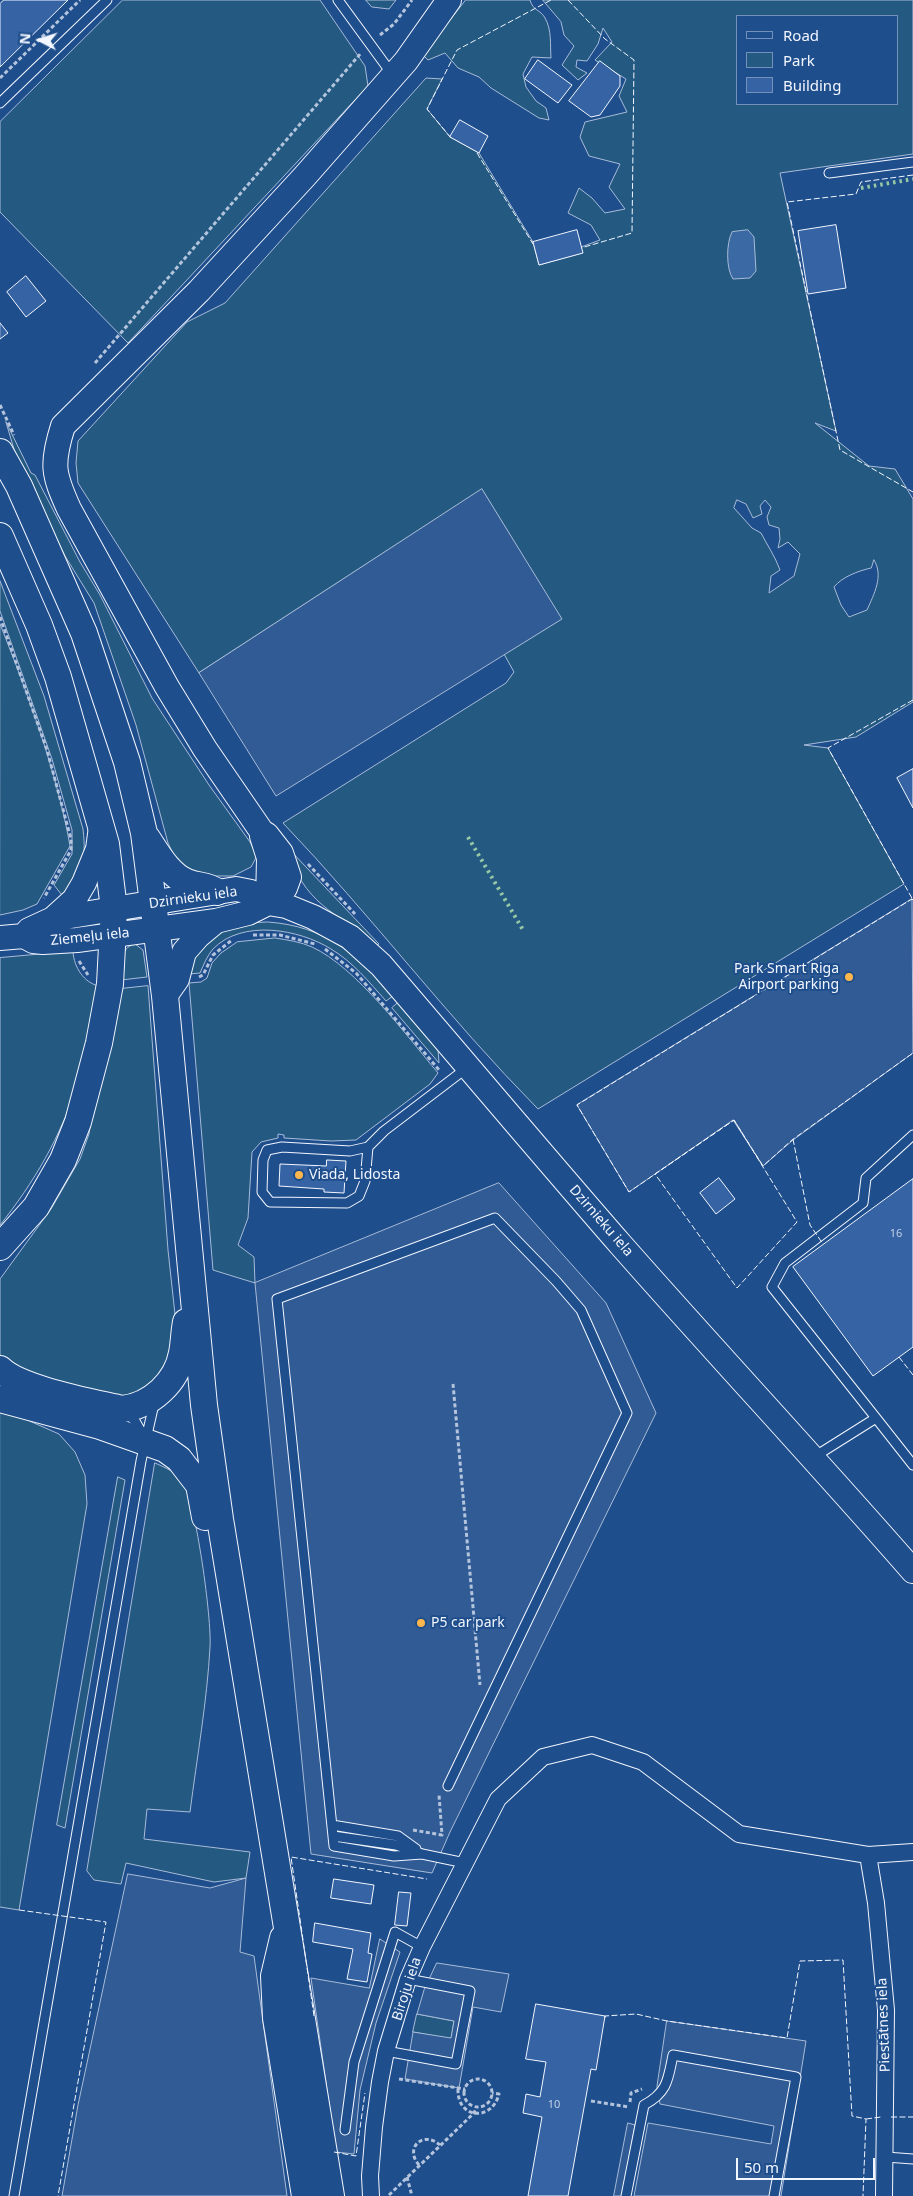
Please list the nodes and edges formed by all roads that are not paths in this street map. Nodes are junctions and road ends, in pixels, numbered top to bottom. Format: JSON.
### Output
{"nodes":[{"id":1,"x":107,"y":0,"type":"edge"},
{"id":2,"x":338,"y":0,"type":"edge"},
{"id":3,"x":449,"y":0,"type":"edge"},
{"id":4,"x":393,"y":77,"type":"junction"},
{"id":5,"x":0,"y":103,"type":"edge"},
{"id":6,"x":913,"y":162,"type":"edge"},
{"id":7,"x":828,"y":173,"type":"dead end"},
{"id":8,"x":0,"y":452,"type":"edge"},
{"id":9,"x":0,"y":536,"type":"edge"},
{"id":10,"x":101,"y":827,"type":"junction"},
{"id":11,"x":144,"y":833,"type":"junction"},
{"id":12,"x":217,"y":892,"type":"junction"},
{"id":13,"x":268,"y":903,"type":"junction"},
{"id":14,"x":154,"y":904,"type":"junction"},
{"id":15,"x":114,"y":909,"type":"junction"},
{"id":16,"x":53,"y":919,"type":"junction"},
{"id":17,"x":216,"y":922,"type":"junction"},
{"id":18,"x":157,"y":930,"type":"junction"},
{"id":19,"x":24,"y":936,"type":"junction"},
{"id":20,"x":113,"y":936,"type":"junction"},
{"id":21,"x":0,"y":938,"type":"edge"},
{"id":22,"x":165,"y":996,"type":"junction"},
{"id":23,"x":468,"y":1067,"type":"junction"},
{"id":24,"x":913,"y":1135,"type":"edge"},
{"id":25,"x":368,"y":1146,"type":"junction"},
{"id":26,"x":6,"y":1240,"type":"edge"},
{"id":27,"x":0,"y":1256,"type":"edge"},
{"id":28,"x":193,"y":1281,"type":"junction"},
{"id":29,"x":0,"y":1369,"type":"edge"},
{"id":30,"x":156,"y":1397,"type":"junction"},
{"id":31,"x":0,"y":1399,"type":"edge"},
{"id":32,"x":122,"y":1409,"type":"junction"},
{"id":33,"x":876,"y":1418,"type":"junction"},
{"id":34,"x":146,"y":1442,"type":"junction"},
{"id":35,"x":814,"y":1457,"type":"junction"},
{"id":36,"x":913,"y":1465,"type":"edge"},
{"id":37,"x":913,"y":1571,"type":"edge"},
{"id":38,"x":248,"y":1698,"type":"junction"},
{"id":39,"x":443,"y":1787,"type":"road end"},
{"id":40,"x":332,"y":1825,"type":"junction"},
{"id":41,"x":334,"y":1836,"type":"junction"},
{"id":42,"x":913,"y":1852,"type":"edge"},
{"id":43,"x":422,"y":1854,"type":"junction"},
{"id":44,"x":868,"y":1855,"type":"junction"},
{"id":45,"x":465,"y":1863,"type":"junction"},
{"id":46,"x":286,"y":1927,"type":"junction"},
{"id":47,"x":422,"y":1947,"type":"junction"},
{"id":48,"x":408,"y":1979,"type":"junction"},
{"id":49,"x":386,"y":2051,"type":"junction"},
{"id":50,"x":345,"y":2130,"type":"dead end"},
{"id":51,"x":886,"y":2157,"type":"junction"},
{"id":52,"x":913,"y":2159,"type":"edge"},
{"id":53,"x":14,"y":2196,"type":"edge"},
{"id":54,"x":305,"y":2196,"type":"edge"},
{"id":55,"x":331,"y":2196,"type":"edge"},
{"id":56,"x":371,"y":2196,"type":"edge"},
{"id":57,"x":626,"y":2196,"type":"edge"},
{"id":58,"x":774,"y":2196,"type":"edge"},
{"id":59,"x":884,"y":2196,"type":"edge"}],
"edges":[{"from":1,"to":5,"type":"lane"},
{"from":2,"to":4,"type":"lane"},
{"from":3,"to":4,"type":"street"},
{"from":4,"to":13,"type":"street"},
{"from":6,"to":7,"type":"lane"},
{"from":8,"to":11,"type":"main road"},
{"from":9,"to":10,"type":"main road"},
{"from":10,"to":15,"type":"main road"},
{"from":10,"to":16,"type":"street"},
{"from":11,"to":12,"type":"main road"},
{"from":11,"to":14,"type":"main road"},
{"from":12,"to":13,"type":"street","name":"Dzirnieku iela"},
{"from":12,"to":14,"type":"street","name":"Dzirnieku iela"},
{"from":13,"to":17,"type":"street","name":"Dzirnieku iela"},
{"from":13,"to":23,"type":"street","name":"Dzirnieku iela"},
{"from":14,"to":15,"type":"street","name":"Dzirnieku iela"},
{"from":14,"to":18,"type":"main road"},
{"from":15,"to":16,"type":"street","name":"Ziemeļu iela"},
{"from":15,"to":20,"type":"main road"},
{"from":16,"to":19,"type":"street","name":"Ziemeļu iela"},
{"from":17,"to":18,"type":"street","name":"Dzirnieku iela"},
{"from":17,"to":22,"type":"street"},
{"from":18,"to":20,"type":"street","name":"Ziemeļu iela"},
{"from":18,"to":22,"type":"main road"},
{"from":19,"to":20,"type":"street","name":"Ziemeļu iela"},
{"from":19,"to":21,"type":"street","name":"Ziemeļu iela"},
{"from":20,"to":26,"type":"main road"},
{"from":22,"to":28,"type":"main road"},
{"from":23,"to":25,"type":"lane"},
{"from":23,"to":35,"type":"street","name":"Dzirnieku iela"},
{"from":24,"to":33,"type":"lane"},
{"from":25,"to":25,"type":"lane"},
{"from":26,"to":27,"type":"main road"},
{"from":28,"to":30,"type":"main road"},
{"from":28,"to":38,"type":"main road"},
{"from":29,"to":32,"type":"main road"},
{"from":30,"to":32,"type":"main road"},
{"from":30,"to":34,"type":"lane"},
{"from":31,"to":34,"type":"main road"},
{"from":32,"to":34,"type":"lane"},
{"from":33,"to":35,"type":"lane"},
{"from":33,"to":36,"type":"lane"},
{"from":34,"to":38,"type":"main road"},
{"from":34,"to":53,"type":"lane"},
{"from":35,"to":37,"type":"street","name":"Dzirnieku iela"},
{"from":38,"to":46,"type":"main road"},
{"from":39,"to":40,"type":"lane"},
{"from":40,"to":41,"type":"lane"},
{"from":40,"to":43,"type":"lane"},
{"from":41,"to":43,"type":"lane"},
{"from":41,"to":43,"type":"lane"},
{"from":42,"to":44,"type":"street"},
{"from":43,"to":45,"type":"lane"},
{"from":44,"to":45,"type":"street","name":"Biroju iela"},
{"from":44,"to":51,"type":"street","name":"Piestātnes iela"},
{"from":45,"to":47,"type":"street","name":"Biroju iela"},
{"from":46,"to":54,"type":"main road"},
{"from":46,"to":55,"type":"main road"},
{"from":47,"to":48,"type":"street","name":"Biroju iela"},
{"from":47,"to":50,"type":"lane"},
{"from":48,"to":49,"type":"street","name":"Biroju iela"},
{"from":48,"to":49,"type":"lane"},
{"from":49,"to":56,"type":"street","name":"Biroju iela"},
{"from":51,"to":52,"type":"lane"},
{"from":51,"to":59,"type":"street","name":"Piestātnes iela"},
{"from":57,"to":58,"type":"lane"}]}
